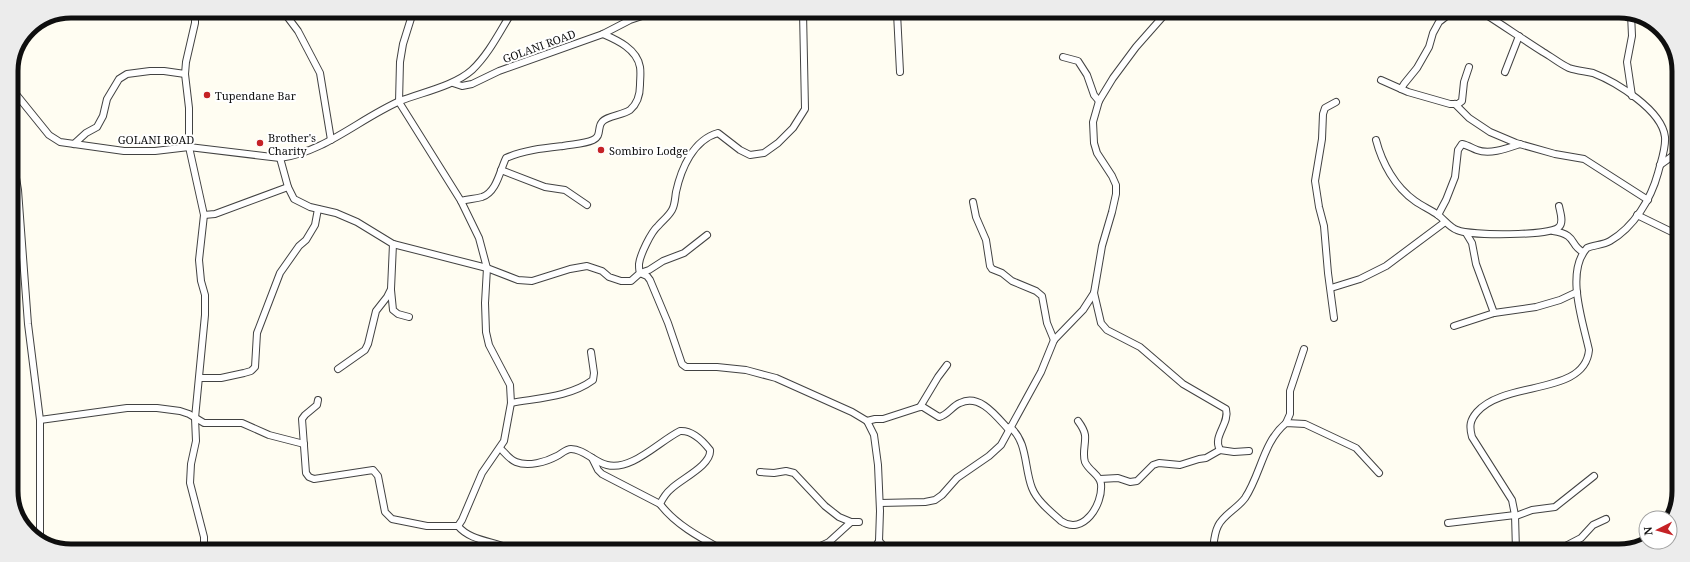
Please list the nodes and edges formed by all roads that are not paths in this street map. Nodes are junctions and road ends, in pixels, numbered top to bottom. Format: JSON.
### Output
{"nodes":[{"id":1,"x":195,"y":18,"type":"edge"},
{"id":2,"x":288,"y":18,"type":"edge"},
{"id":3,"x":411,"y":18,"type":"edge"},
{"id":4,"x":508,"y":18,"type":"edge"},
{"id":5,"x":636,"y":18,"type":"edge"},
{"id":6,"x":803,"y":18,"type":"edge"},
{"id":7,"x":897,"y":18,"type":"edge"},
{"id":8,"x":1162,"y":18,"type":"edge"},
{"id":9,"x":1444,"y":18,"type":"edge"},
{"id":10,"x":1491,"y":18,"type":"edge"},
{"id":11,"x":1631,"y":19,"type":"edge"},
{"id":12,"x":603,"y":34,"type":"junction"},
{"id":13,"x":1519,"y":36,"type":"junction"},
{"id":14,"x":1063,"y":57,"type":"dead end"},
{"id":15,"x":1469,"y":67,"type":"dead end"},
{"id":16,"x":900,"y":72,"type":"dead end"},
{"id":17,"x":1505,"y":72,"type":"dead end"},
{"id":18,"x":185,"y":74,"type":"junction"},
{"id":19,"x":1382,"y":80,"type":"dead end"},
{"id":20,"x":452,"y":82,"type":"junction"},
{"id":21,"x":1401,"y":89,"type":"junction"},
{"id":22,"x":1632,"y":96,"type":"junction"},
{"id":23,"x":18,"y":97,"type":"edge"},
{"id":24,"x":1099,"y":101,"type":"junction"},
{"id":25,"x":399,"y":102,"type":"junction"},
{"id":26,"x":1336,"y":102,"type":"dead end"},
{"id":27,"x":1455,"y":104,"type":"junction"},
{"id":28,"x":331,"y":140,"type":"junction"},
{"id":29,"x":1376,"y":140,"type":"dead end"},
{"id":30,"x":74,"y":144,"type":"junction"},
{"id":31,"x":1520,"y":144,"type":"junction"},
{"id":32,"x":189,"y":147,"type":"junction"},
{"id":33,"x":1672,"y":156,"type":"edge"},
{"id":34,"x":280,"y":158,"type":"junction"},
{"id":35,"x":1660,"y":165,"type":"junction"},
{"id":36,"x":501,"y":170,"type":"junction"},
{"id":37,"x":288,"y":187,"type":"junction"},
{"id":38,"x":18,"y":190,"type":"edge"},
{"id":39,"x":1648,"y":200,"type":"junction"},
{"id":40,"x":461,"y":201,"type":"junction"},
{"id":41,"x":973,"y":202,"type":"dead end"},
{"id":42,"x":587,"y":205,"type":"dead end"},
{"id":43,"x":1558,"y":206,"type":"dead end"},
{"id":44,"x":318,"y":209,"type":"junction"},
{"id":45,"x":204,"y":215,"type":"junction"},
{"id":46,"x":1438,"y":215,"type":"junction"},
{"id":47,"x":1637,"y":215,"type":"junction"},
{"id":48,"x":1445,"y":222,"type":"junction"},
{"id":49,"x":1553,"y":231,"type":"junction"},
{"id":50,"x":1672,"y":232,"type":"edge"},
{"id":51,"x":1466,"y":233,"type":"junction"},
{"id":52,"x":707,"y":235,"type":"dead end"},
{"id":53,"x":393,"y":244,"type":"junction"},
{"id":54,"x":1583,"y":252,"type":"junction"},
{"id":55,"x":488,"y":268,"type":"junction"},
{"id":56,"x":640,"y":273,"type":"junction"},
{"id":57,"x":1331,"y":288,"type":"junction"},
{"id":58,"x":390,"y":289,"type":"junction"},
{"id":59,"x":1577,"y":292,"type":"junction"},
{"id":60,"x":1094,"y":293,"type":"junction"},
{"id":61,"x":1494,"y":313,"type":"junction"},
{"id":62,"x":409,"y":317,"type":"dead end"},
{"id":63,"x":1334,"y":318,"type":"dead end"},
{"id":64,"x":1454,"y":326,"type":"dead end"},
{"id":65,"x":1054,"y":340,"type":"junction"},
{"id":66,"x":1304,"y":349,"type":"dead end"},
{"id":67,"x":592,"y":352,"type":"dead end"},
{"id":68,"x":947,"y":365,"type":"dead end"},
{"id":69,"x":338,"y":368,"type":"dead end"},
{"id":70,"x":200,"y":378,"type":"junction"},
{"id":71,"x":318,"y":400,"type":"dead end"},
{"id":72,"x":511,"y":403,"type":"junction"},
{"id":73,"x":920,"y":407,"type":"junction"},
{"id":74,"x":195,"y":418,"type":"junction"},
{"id":75,"x":40,"y":420,"type":"junction"},
{"id":76,"x":867,"y":421,"type":"junction"},
{"id":77,"x":1078,"y":421,"type":"dead end"},
{"id":78,"x":1286,"y":423,"type":"junction"},
{"id":79,"x":1010,"y":428,"type":"junction"},
{"id":80,"x":304,"y":444,"type":"junction"},
{"id":81,"x":500,"y":448,"type":"junction"},
{"id":82,"x":1220,"y":450,"type":"junction"},
{"id":83,"x":1249,"y":451,"type":"dead end"},
{"id":84,"x":592,"y":458,"type":"junction"},
{"id":85,"x":760,"y":472,"type":"dead end"},
{"id":86,"x":1379,"y":473,"type":"dead end"},
{"id":87,"x":1594,"y":476,"type":"dead end"},
{"id":88,"x":1100,"y":479,"type":"junction"},
{"id":89,"x":880,"y":503,"type":"junction"},
{"id":90,"x":660,"y":504,"type":"junction"},
{"id":91,"x":1516,"y":515,"type":"junction"},
{"id":92,"x":1606,"y":519,"type":"dead end"},
{"id":93,"x":851,"y":522,"type":"junction"},
{"id":94,"x":859,"y":522,"type":"dead end"},
{"id":95,"x":1448,"y":523,"type":"dead end"},
{"id":96,"x":458,"y":526,"type":"junction"},
{"id":97,"x":40,"y":534,"type":"edge"},
{"id":98,"x":879,"y":541,"type":"junction"},
{"id":99,"x":204,"y":544,"type":"edge"},
{"id":100,"x":499,"y":544,"type":"edge"},
{"id":101,"x":713,"y":544,"type":"edge"},
{"id":102,"x":825,"y":544,"type":"edge"},
{"id":103,"x":877,"y":544,"type":"edge"},
{"id":104,"x":882,"y":544,"type":"edge"},
{"id":105,"x":1214,"y":544,"type":"edge"},
{"id":106,"x":1516,"y":544,"type":"edge"},
{"id":107,"x":1569,"y":544,"type":"edge"}],
"edges":[{"from":1,"to":18,"type":"street"},
{"from":2,"to":28,"type":"street"},
{"from":3,"to":25,"type":"street"},
{"from":4,"to":20,"type":"street","name":"GOLANI ROAD"},
{"from":5,"to":12,"type":"street","name":"GOLANI ROAD"},
{"from":6,"to":56,"type":"street"},
{"from":7,"to":16,"type":"street"},
{"from":8,"to":24,"type":"street"},
{"from":9,"to":21,"type":"street"},
{"from":10,"to":13,"type":"street"},
{"from":11,"to":22,"type":"street"},
{"from":12,"to":20,"type":"street","name":"GOLANI ROAD"},
{"from":12,"to":36,"type":"street"},
{"from":13,"to":17,"type":"street"},
{"from":13,"to":22,"type":"street"},
{"from":14,"to":24,"type":"street"},
{"from":15,"to":27,"type":"street"},
{"from":18,"to":30,"type":"street"},
{"from":18,"to":32,"type":"street"},
{"from":19,"to":21,"type":"street"},
{"from":20,"to":25,"type":"street","name":"GOLANI ROAD"},
{"from":21,"to":27,"type":"street"},
{"from":22,"to":35,"type":"street"},
{"from":23,"to":30,"type":"street","name":"GOLANI ROAD"},
{"from":24,"to":60,"type":"street"},
{"from":25,"to":28,"type":"street","name":"GOLANI ROAD"},
{"from":25,"to":40,"type":"street"},
{"from":26,"to":57,"type":"street"},
{"from":27,"to":31,"type":"street"},
{"from":28,"to":34,"type":"street","name":"GOLANI ROAD"},
{"from":29,"to":46,"type":"street"},
{"from":30,"to":32,"type":"street","name":"GOLANI ROAD"},
{"from":31,"to":39,"type":"street"},
{"from":31,"to":46,"type":"street"},
{"from":32,"to":34,"type":"street","name":"GOLANI ROAD"},
{"from":32,"to":45,"type":"street"},
{"from":33,"to":35,"type":"street"},
{"from":34,"to":37,"type":"street"},
{"from":35,"to":39,"type":"street"},
{"from":36,"to":40,"type":"street"},
{"from":36,"to":42,"type":"street"},
{"from":37,"to":44,"type":"street"},
{"from":37,"to":45,"type":"street"},
{"from":38,"to":75,"type":"street"},
{"from":39,"to":47,"type":"street"},
{"from":40,"to":55,"type":"street"},
{"from":41,"to":65,"type":"street"},
{"from":43,"to":49,"type":"street"},
{"from":44,"to":53,"type":"street"},
{"from":44,"to":70,"type":"street"},
{"from":45,"to":70,"type":"street"},
{"from":46,"to":48,"type":"street"},
{"from":47,"to":50,"type":"street"},
{"from":47,"to":54,"type":"street"},
{"from":48,"to":51,"type":"street"},
{"from":48,"to":57,"type":"street"},
{"from":49,"to":51,"type":"street"},
{"from":49,"to":54,"type":"street"},
{"from":51,"to":61,"type":"street"},
{"from":52,"to":56,"type":"street"},
{"from":53,"to":55,"type":"street"},
{"from":53,"to":58,"type":"street"},
{"from":54,"to":59,"type":"street"},
{"from":55,"to":56,"type":"street"},
{"from":55,"to":72,"type":"street"},
{"from":56,"to":76,"type":"street"},
{"from":57,"to":63,"type":"street"},
{"from":58,"to":62,"type":"street"},
{"from":58,"to":69,"type":"street"},
{"from":59,"to":61,"type":"street"},
{"from":59,"to":91,"type":"street"},
{"from":60,"to":65,"type":"street"},
{"from":60,"to":82,"type":"street"},
{"from":61,"to":64,"type":"street"},
{"from":65,"to":79,"type":"street"},
{"from":66,"to":78,"type":"street"},
{"from":67,"to":72,"type":"street"},
{"from":68,"to":73,"type":"street"},
{"from":70,"to":74,"type":"street"},
{"from":71,"to":80,"type":"street"},
{"from":72,"to":81,"type":"street"},
{"from":73,"to":76,"type":"street"},
{"from":73,"to":79,"type":"street"},
{"from":74,"to":75,"type":"street"},
{"from":74,"to":80,"type":"street"},
{"from":74,"to":99,"type":"street"},
{"from":75,"to":97,"type":"street"},
{"from":76,"to":89,"type":"street"},
{"from":77,"to":88,"type":"street"},
{"from":78,"to":86,"type":"street"},
{"from":78,"to":105,"type":"street"},
{"from":79,"to":88,"type":"street"},
{"from":79,"to":89,"type":"street"},
{"from":80,"to":96,"type":"street"},
{"from":81,"to":84,"type":"street"},
{"from":81,"to":96,"type":"street"},
{"from":82,"to":83,"type":"street"},
{"from":82,"to":88,"type":"street"},
{"from":84,"to":90,"type":"street"},
{"from":84,"to":90,"type":"street"},
{"from":85,"to":93,"type":"street"},
{"from":87,"to":91,"type":"street"},
{"from":89,"to":98,"type":"street"},
{"from":90,"to":101,"type":"street"},
{"from":91,"to":95,"type":"street"},
{"from":91,"to":106,"type":"street"},
{"from":92,"to":107,"type":"street"},
{"from":93,"to":94,"type":"street"},
{"from":93,"to":102,"type":"street"},
{"from":96,"to":100,"type":"street"},
{"from":98,"to":103,"type":"street"},
{"from":98,"to":104,"type":"street"}]}
